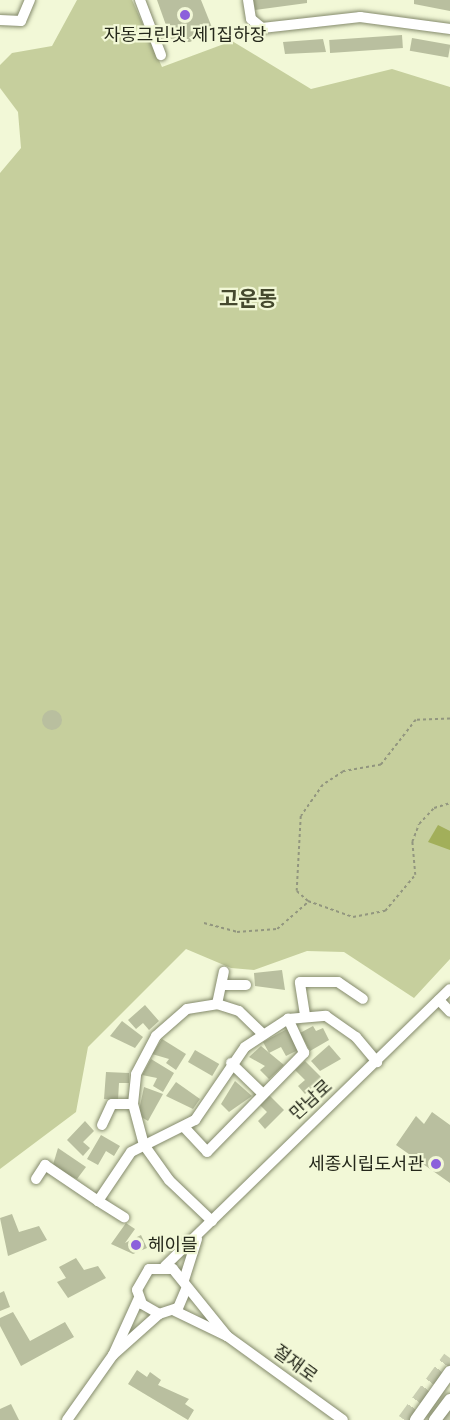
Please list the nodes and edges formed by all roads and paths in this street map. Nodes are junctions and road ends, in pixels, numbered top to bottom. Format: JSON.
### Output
{"nodes":[{"id":1,"x":140,"y":0,"type":"edge"},
{"id":2,"x":248,"y":0,"type":"edge"},
{"id":3,"x":32,"y":2,"type":"edge"},
{"id":4,"x":0,"y":20,"type":"edge"},
{"id":5,"x":16,"y":23,"type":"junction"},
{"id":6,"x":450,"y":29,"type":"edge"},
{"id":7,"x":0,"y":33,"type":"edge"},
{"id":8,"x":161,"y":54,"type":"dead end"},
{"id":9,"x":450,"y":719,"type":"edge"},
{"id":10,"x":450,"y":803,"type":"edge"},
{"id":11,"x":308,"y":901,"type":"junction"},
{"id":12,"x":204,"y":923,"type":"dead end"},
{"id":13,"x":224,"y":972,"type":"dead end"},
{"id":14,"x":222,"y":985,"type":"junction"},
{"id":15,"x":246,"y":985,"type":"dead end"},
{"id":16,"x":450,"y":989,"type":"edge"},
{"id":17,"x":363,"y":999,"type":"dead end"},
{"id":18,"x":439,"y":1000,"type":"junction"},
{"id":19,"x":217,"y":1004,"type":"junction"},
{"id":20,"x":450,"y":1012,"type":"edge"},
{"id":21,"x":305,"y":1015,"type":"junction"},
{"id":22,"x":288,"y":1019,"type":"junction"},
{"id":23,"x":261,"y":1032,"type":"junction"},
{"id":24,"x":377,"y":1062,"type":"junction"},
{"id":25,"x":231,"y":1063,"type":"junction"},
{"id":26,"x":262,"y":1093,"type":"junction"},
{"id":27,"x":133,"y":1104,"type":"junction"},
{"id":28,"x":102,"y":1125,"type":"dead end"},
{"id":29,"x":184,"y":1127,"type":"junction"},
{"id":30,"x":144,"y":1145,"type":"junction"},
{"id":31,"x":36,"y":1179,"type":"dead end"},
{"id":32,"x":98,"y":1201,"type":"junction"},
{"id":33,"x":124,"y":1217,"type":"dead end"},
{"id":34,"x":212,"y":1221,"type":"junction"},
{"id":35,"x":197,"y":1239,"type":"junction"},
{"id":36,"x":165,"y":1266,"type":"junction"},
{"id":37,"x":185,"y":1284,"type":"junction"},
{"id":38,"x":139,"y":1298,"type":"junction"},
{"id":39,"x":175,"y":1311,"type":"junction"},
{"id":40,"x":159,"y":1314,"type":"junction"},
{"id":41,"x":227,"y":1335,"type":"junction"},
{"id":42,"x":113,"y":1355,"type":"junction"},
{"id":43,"x":450,"y":1372,"type":"edge"},
{"id":44,"x":450,"y":1400,"type":"edge"},
{"id":45,"x":67,"y":1420,"type":"edge"},
{"id":46,"x":343,"y":1420,"type":"edge"},
{"id":47,"x":416,"y":1420,"type":"edge"},
{"id":48,"x":435,"y":1420,"type":"edge"}],
"edges":[{"from":1,"to":8,"type":"street"},
{"from":2,"to":6,"type":"street"},
{"from":3,"to":5,"type":"street"},
{"from":4,"to":5,"type":"street"},
{"from":5,"to":7,"type":"street"},
{"from":9,"to":11,"type":"path"},
{"from":10,"to":11,"type":"path"},
{"from":11,"to":12,"type":"path"},
{"from":13,"to":14,"type":"street"},
{"from":14,"to":15,"type":"street"},
{"from":14,"to":19,"type":"street"},
{"from":16,"to":18,"type":"street","name":"만남로"},
{"from":17,"to":21,"type":"street"},
{"from":18,"to":20,"type":"street"},
{"from":18,"to":24,"type":"street","name":"만남로"},
{"from":19,"to":23,"type":"street"},
{"from":19,"to":27,"type":"street"},
{"from":21,"to":22,"type":"street"},
{"from":21,"to":24,"type":"street"},
{"from":22,"to":23,"type":"street"},
{"from":22,"to":26,"type":"street"},
{"from":23,"to":25,"type":"street"},
{"from":24,"to":34,"type":"street","name":"만남로"},
{"from":25,"to":26,"type":"street"},
{"from":25,"to":29,"type":"street"},
{"from":26,"to":29,"type":"street"},
{"from":27,"to":28,"type":"street"},
{"from":27,"to":30,"type":"street"},
{"from":29,"to":30,"type":"street"},
{"from":30,"to":32,"type":"street"},
{"from":30,"to":34,"type":"street"},
{"from":31,"to":32,"type":"street"},
{"from":32,"to":33,"type":"street"},
{"from":34,"to":35,"type":"street","name":"만남로"},
{"from":35,"to":36,"type":"street"},
{"from":35,"to":37,"type":"street"},
{"from":36,"to":37,"type":"street"},
{"from":36,"to":38,"type":"street"},
{"from":37,"to":39,"type":"street"},
{"from":37,"to":41,"type":"street"},
{"from":38,"to":40,"type":"street"},
{"from":38,"to":42,"type":"street"},
{"from":39,"to":40,"type":"street"},
{"from":39,"to":41,"type":"street"},
{"from":40,"to":42,"type":"street"},
{"from":41,"to":46,"type":"street","name":"절재로"},
{"from":42,"to":45,"type":"street"},
{"from":43,"to":47,"type":"main road"},
{"from":44,"to":48,"type":"main road"}]}
